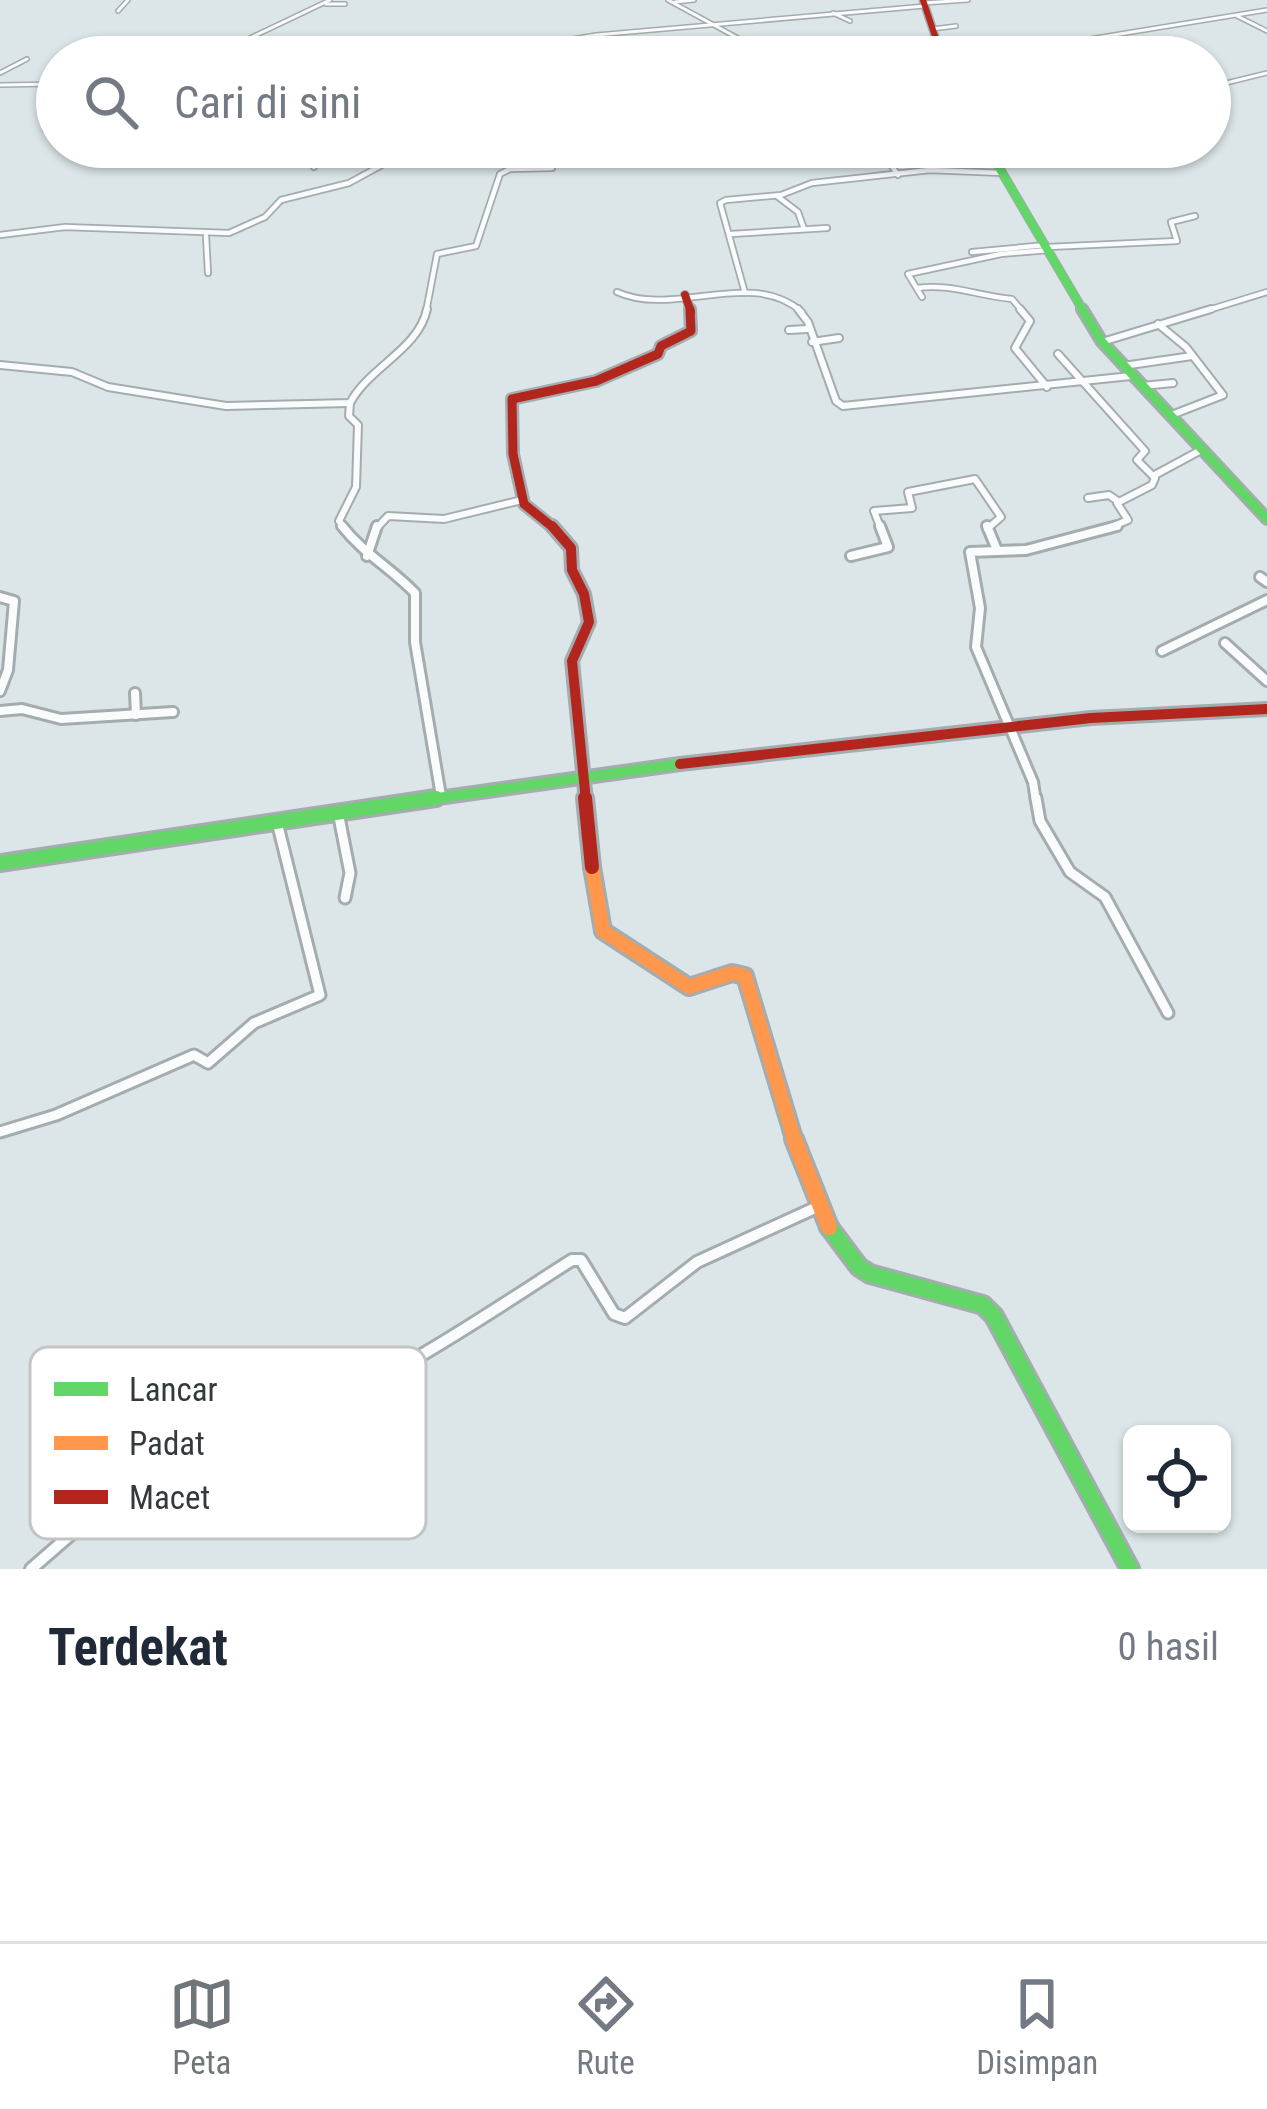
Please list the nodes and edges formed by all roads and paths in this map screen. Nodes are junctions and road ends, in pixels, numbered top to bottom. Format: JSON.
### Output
{"nodes":[{"id":1,"x":128,"y":0,"type":"edge"},
{"id":2,"x":694,"y":0,"type":"edge"},
{"id":3,"x":968,"y":0,"type":"edge"},
{"id":4,"x":671,"y":1,"type":"edge"},
{"id":5,"x":327,"y":2,"type":"edge"},
{"id":6,"x":924,"y":3,"type":"edge"},
{"id":7,"x":345,"y":4,"type":"dead end"},
{"id":8,"x":824,"y":8,"type":"dead end"},
{"id":9,"x":1267,"y":10,"type":"edge"},
{"id":10,"x":118,"y":11,"type":"dead end"},
{"id":11,"x":834,"y":12,"type":"junction"},
{"id":12,"x":1236,"y":15,"type":"junction"},
{"id":13,"x":1223,"y":17,"type":"junction"},
{"id":14,"x":692,"y":20,"type":"dead end"},
{"id":15,"x":850,"y":21,"type":"dead end"},
{"id":16,"x":1234,"y":23,"type":"dead end"},
{"id":17,"x":703,"y":24,"type":"junction"},
{"id":18,"x":956,"y":26,"type":"dead end"},
{"id":19,"x":670,"y":28,"type":"junction"},
{"id":20,"x":932,"y":29,"type":"junction"},
{"id":21,"x":1267,"y":31,"type":"edge"},
{"id":22,"x":252,"y":36,"type":"edge"},
{"id":23,"x":610,"y":36,"type":"edge"},
{"id":24,"x":676,"y":36,"type":"edge"},
{"id":25,"x":730,"y":36,"type":"edge"},
{"id":26,"x":935,"y":36,"type":"edge"},
{"id":27,"x":1116,"y":36,"type":"edge"},
{"id":28,"x":27,"y":59,"type":"dead end"},
{"id":29,"x":0,"y":73,"type":"edge"},
{"id":30,"x":1267,"y":73,"type":"edge"},
{"id":31,"x":1231,"y":81,"type":"edge"},
{"id":32,"x":36,"y":84,"type":"edge"},
{"id":33,"x":0,"y":85,"type":"edge"},
{"id":34,"x":376,"y":168,"type":"edge"},
{"id":35,"x":553,"y":168,"type":"edge"},
{"id":36,"x":894,"y":168,"type":"edge"},
{"id":37,"x":1000,"y":168,"type":"edge"},
{"id":38,"x":1003,"y":173,"type":"junction"},
{"id":39,"x":898,"y":175,"type":"junction"},
{"id":40,"x":273,"y":193,"type":"dead end"},
{"id":41,"x":777,"y":196,"type":"junction"},
{"id":42,"x":272,"y":206,"type":"junction"},
{"id":43,"x":1195,"y":216,"type":"dead end"},
{"id":44,"x":827,"y":228,"type":"dead end"},
{"id":45,"x":804,"y":229,"type":"junction"},
{"id":46,"x":731,"y":234,"type":"junction"},
{"id":47,"x":0,"y":235,"type":"edge"},
{"id":48,"x":206,"y":236,"type":"junction"},
{"id":49,"x":1048,"y":248,"type":"junction"},
{"id":50,"x":972,"y":252,"type":"dead end"},
{"id":51,"x":925,"y":272,"type":"junction"},
{"id":52,"x":208,"y":273,"type":"dead end"},
{"id":53,"x":945,"y":284,"type":"junction"},
{"id":54,"x":917,"y":288,"type":"junction"},
{"id":55,"x":617,"y":292,"type":"dead end"},
{"id":56,"x":1267,"y":292,"type":"edge"},
{"id":57,"x":745,"y":293,"type":"junction"},
{"id":58,"x":685,"y":295,"type":"junction"},
{"id":59,"x":922,"y":297,"type":"dead end"},
{"id":60,"x":1157,"y":323,"type":"junction"},
{"id":61,"x":807,"y":329,"type":"junction"},
{"id":62,"x":789,"y":330,"type":"dead end"},
{"id":63,"x":839,"y":338,"type":"dead end"},
{"id":64,"x":1102,"y":341,"type":"junction"},
{"id":65,"x":812,"y":342,"type":"junction"},
{"id":66,"x":1058,"y":354,"type":"dead end"},
{"id":67,"x":1192,"y":356,"type":"junction"},
{"id":68,"x":0,"y":365,"type":"edge"},
{"id":69,"x":1132,"y":376,"type":"junction"},
{"id":70,"x":1086,"y":382,"type":"junction"},
{"id":71,"x":1173,"y":383,"type":"dead end"},
{"id":72,"x":1047,"y":386,"type":"junction"},
{"id":73,"x":350,"y":404,"type":"junction"},
{"id":74,"x":1169,"y":416,"type":"junction"},
{"id":75,"x":1201,"y":450,"type":"junction"},
{"id":76,"x":1153,"y":476,"type":"junction"},
{"id":77,"x":1088,"y":498,"type":"dead end"},
{"id":78,"x":522,"y":500,"type":"junction"},
{"id":79,"x":1118,"y":502,"type":"junction"},
{"id":80,"x":1267,"y":519,"type":"edge"},
{"id":81,"x":997,"y":550,"type":"junction"},
{"id":82,"x":367,"y":556,"type":"junction"},
{"id":83,"x":851,"y":556,"type":"dead end"},
{"id":84,"x":0,"y":597,"type":"edge"},
{"id":85,"x":1267,"y":600,"type":"edge"},
{"id":86,"x":1225,"y":643,"type":"dead end"},
{"id":87,"x":1162,"y":651,"type":"dead end"},
{"id":88,"x":1267,"y":680,"type":"edge"},
{"id":89,"x":0,"y":691,"type":"edge"},
{"id":90,"x":135,"y":693,"type":"dead end"},
{"id":91,"x":1267,"y":709,"type":"edge"},
{"id":92,"x":0,"y":711,"type":"edge"},
{"id":93,"x":173,"y":712,"type":"dead end"},
{"id":94,"x":136,"y":715,"type":"junction"},
{"id":95,"x":1010,"y":727,"type":"junction"},
{"id":96,"x":586,"y":774,"type":"junction"},
{"id":97,"x":442,"y":798,"type":"junction"},
{"id":98,"x":340,"y":817,"type":"junction"},
{"id":99,"x":278,"y":825,"type":"junction"},
{"id":100,"x":0,"y":863,"type":"edge"},
{"id":101,"x":345,"y":898,"type":"dead end"},
{"id":102,"x":1168,"y":1013,"type":"dead end"},
{"id":103,"x":0,"y":1132,"type":"edge"},
{"id":104,"x":820,"y":1206,"type":"junction"},
{"id":105,"x":426,"y":1351,"type":"edge"},
{"id":106,"x":66,"y":1539,"type":"edge"},
{"id":107,"x":31,"y":1569,"type":"edge"},
{"id":108,"x":1130,"y":1569,"type":"edge"}],
"edges":[{"from":1,"to":10,"type":"street"},
{"from":2,"to":4,"type":"street"},
{"from":3,"to":6,"type":"street"},
{"from":4,"to":17,"type":"street"},
{"from":5,"to":7,"type":"street"},
{"from":5,"to":22,"type":"street"},
{"from":6,"to":11,"type":"street"},
{"from":6,"to":20,"type":"main road"},
{"from":8,"to":11,"type":"street"},
{"from":9,"to":12,"type":"street"},
{"from":11,"to":15,"type":"street"},
{"from":11,"to":17,"type":"street"},
{"from":12,"to":13,"type":"street"},
{"from":12,"to":21,"type":"street"},
{"from":13,"to":16,"type":"street"},
{"from":13,"to":27,"type":"street"},
{"from":14,"to":17,"type":"street"},
{"from":17,"to":19,"type":"street"},
{"from":17,"to":25,"type":"street"},
{"from":18,"to":20,"type":"street"},
{"from":19,"to":23,"type":"street"},
{"from":19,"to":24,"type":"street"},
{"from":20,"to":26,"type":"main road"},
{"from":28,"to":29,"type":"street"},
{"from":30,"to":31,"type":"street"},
{"from":32,"to":33,"type":"street"},
{"from":34,"to":42,"type":"street"},
{"from":35,"to":73,"type":"street"},
{"from":36,"to":39,"type":"street"},
{"from":37,"to":38,"type":"main road"},
{"from":38,"to":39,"type":"street"},
{"from":38,"to":49,"type":"main road"},
{"from":39,"to":41,"type":"street"},
{"from":40,"to":42,"type":"street"},
{"from":41,"to":45,"type":"street"},
{"from":41,"to":46,"type":"street"},
{"from":42,"to":48,"type":"street"},
{"from":43,"to":49,"type":"street"},
{"from":44,"to":45,"type":"street"},
{"from":45,"to":46,"type":"street"},
{"from":46,"to":57,"type":"street"},
{"from":47,"to":48,"type":"street"},
{"from":48,"to":52,"type":"street"},
{"from":49,"to":50,"type":"street"},
{"from":49,"to":51,"type":"street"},
{"from":49,"to":64,"type":"main road"},
{"from":51,"to":53,"type":"street"},
{"from":51,"to":54,"type":"street"},
{"from":53,"to":54,"type":"street"},
{"from":53,"to":72,"type":"street"},
{"from":54,"to":59,"type":"street"},
{"from":55,"to":58,"type":"street"},
{"from":56,"to":60,"type":"street"},
{"from":57,"to":58,"type":"street"},
{"from":57,"to":61,"type":"street"},
{"from":58,"to":78,"type":"main road"},
{"from":60,"to":64,"type":"street"},
{"from":60,"to":67,"type":"street"},
{"from":61,"to":62,"type":"street"},
{"from":61,"to":65,"type":"street"},
{"from":63,"to":65,"type":"street"},
{"from":64,"to":69,"type":"main road"},
{"from":65,"to":72,"type":"street"},
{"from":66,"to":70,"type":"street"},
{"from":67,"to":69,"type":"street"},
{"from":67,"to":74,"type":"street"},
{"from":68,"to":73,"type":"street"},
{"from":69,"to":70,"type":"street"},
{"from":69,"to":71,"type":"street"},
{"from":69,"to":74,"type":"main road"},
{"from":70,"to":72,"type":"street"},
{"from":70,"to":76,"type":"street"},
{"from":73,"to":82,"type":"street"},
{"from":74,"to":75,"type":"main road"},
{"from":75,"to":76,"type":"street"},
{"from":75,"to":80,"type":"main road"},
{"from":76,"to":79,"type":"street"},
{"from":77,"to":79,"type":"street"},
{"from":78,"to":82,"type":"street"},
{"from":78,"to":96,"type":"main road"},
{"from":79,"to":81,"type":"street"},
{"from":81,"to":83,"type":"street"},
{"from":81,"to":95,"type":"street"},
{"from":82,"to":97,"type":"street"},
{"from":84,"to":89,"type":"street"},
{"from":85,"to":87,"type":"street"},
{"from":86,"to":88,"type":"street"},
{"from":90,"to":94,"type":"street"},
{"from":91,"to":95,"type":"main road"},
{"from":92,"to":94,"type":"street"},
{"from":93,"to":94,"type":"street"},
{"from":95,"to":96,"type":"main road"},
{"from":95,"to":102,"type":"street"},
{"from":96,"to":97,"type":"main road"},
{"from":96,"to":104,"type":"main road"},
{"from":97,"to":98,"type":"main road"},
{"from":98,"to":99,"type":"main road"},
{"from":98,"to":101,"type":"street"},
{"from":99,"to":100,"type":"main road"},
{"from":99,"to":103,"type":"street"},
{"from":104,"to":105,"type":"street"},
{"from":104,"to":108,"type":"main road"},
{"from":106,"to":107,"type":"street"}]}
